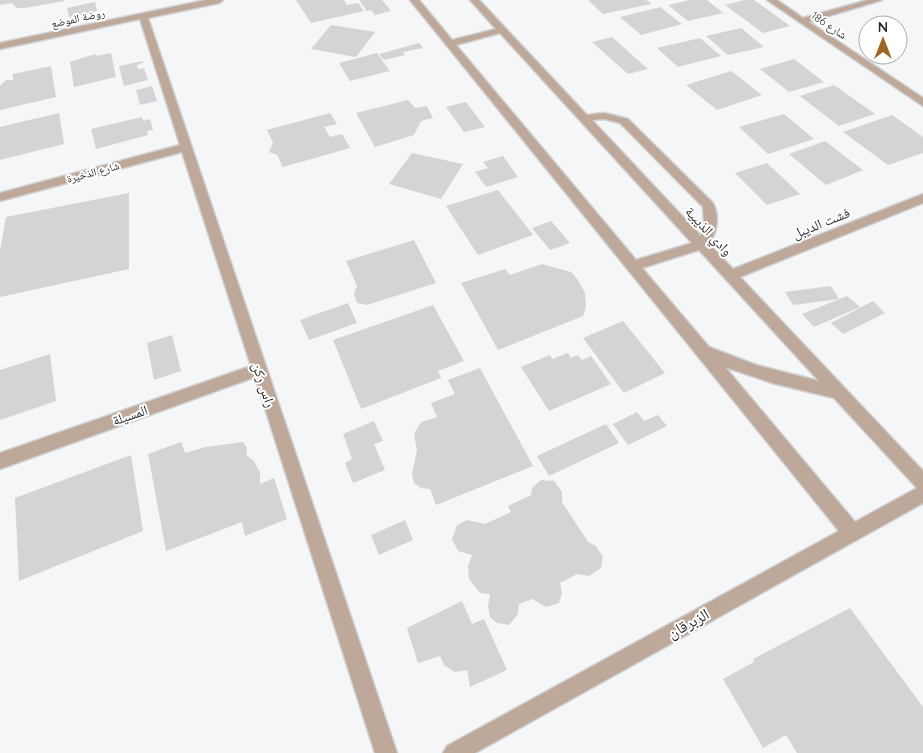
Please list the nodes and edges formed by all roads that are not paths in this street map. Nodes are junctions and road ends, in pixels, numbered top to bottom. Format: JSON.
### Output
{"nodes":[{"id":1,"x":219,"y":0,"type":"edge"},
{"id":2,"x":414,"y":0,"type":"edge"},
{"id":3,"x":474,"y":0,"type":"edge"},
{"id":4,"x":771,"y":0,"type":"edge"},
{"id":5,"x":878,"y":0,"type":"edge"},
{"id":6,"x":143,"y":16,"type":"junction"},
{"id":7,"x":802,"y":21,"type":"junction"},
{"id":8,"x":502,"y":30,"type":"junction"},
{"id":9,"x":450,"y":44,"type":"junction"},
{"id":10,"x":0,"y":46,"type":"edge"},
{"id":11,"x":923,"y":103,"type":"edge"},
{"id":12,"x":584,"y":119,"type":"junction"},
{"id":13,"x":186,"y":147,"type":"junction"},
{"id":14,"x":0,"y":196,"type":"edge"},
{"id":15,"x":923,"y":198,"type":"edge"},
{"id":16,"x":700,"y":244,"type":"junction"},
{"id":17,"x":632,"y":266,"type":"junction"},
{"id":18,"x":730,"y":276,"type":"junction"},
{"id":19,"x":703,"y":352,"type":"junction"},
{"id":20,"x":259,"y":369,"type":"junction"},
{"id":21,"x":839,"y":392,"type":"junction"},
{"id":22,"x":0,"y":461,"type":"edge"},
{"id":23,"x":923,"y":483,"type":"edge"},
{"id":24,"x":923,"y":494,"type":"edge"},
{"id":25,"x":852,"y":533,"type":"junction"},
{"id":26,"x":386,"y":753,"type":"edge"},
{"id":27,"x":454,"y":753,"type":"edge"}],
"edges":[{"from":1,"to":6,"type":"street","name":"روضة الموضع"},
{"from":2,"to":9,"type":"street"},
{"from":3,"to":8,"type":"street","name":"وادي الذيبية"},
{"from":4,"to":7,"type":"street","name":"شارع 186"},
{"from":5,"to":7,"type":"street"},
{"from":6,"to":10,"type":"street","name":"روضة الموضع"},
{"from":6,"to":13,"type":"street","name":"راس ركن"},
{"from":7,"to":11,"type":"street","name":"شارع 186"},
{"from":8,"to":9,"type":"street"},
{"from":8,"to":12,"type":"street","name":"وادي الذيبية"},
{"from":9,"to":17,"type":"street"},
{"from":12,"to":16,"type":"street","name":"وادي الذيبية"},
{"from":12,"to":16,"type":"street"},
{"from":13,"to":14,"type":"street","name":"شارع الذخيرة"},
{"from":13,"to":20,"type":"street","name":"راس ركن"},
{"from":15,"to":18,"type":"street","name":"فشت الديبل"},
{"from":16,"to":17,"type":"street"},
{"from":16,"to":18,"type":"street","name":"وادي الذيبية"},
{"from":17,"to":19,"type":"street"},
{"from":18,"to":21,"type":"street","name":"وادي الذيبية"},
{"from":19,"to":21,"type":"street"},
{"from":19,"to":25,"type":"street"},
{"from":20,"to":22,"type":"street","name":"المسيلة"},
{"from":20,"to":26,"type":"street","name":"راس ركن"},
{"from":21,"to":23,"type":"street","name":"وادي الذيبية"},
{"from":24,"to":25,"type":"street","name":"الزبرقان"},
{"from":25,"to":27,"type":"street","name":"الزبرقان"}]}
